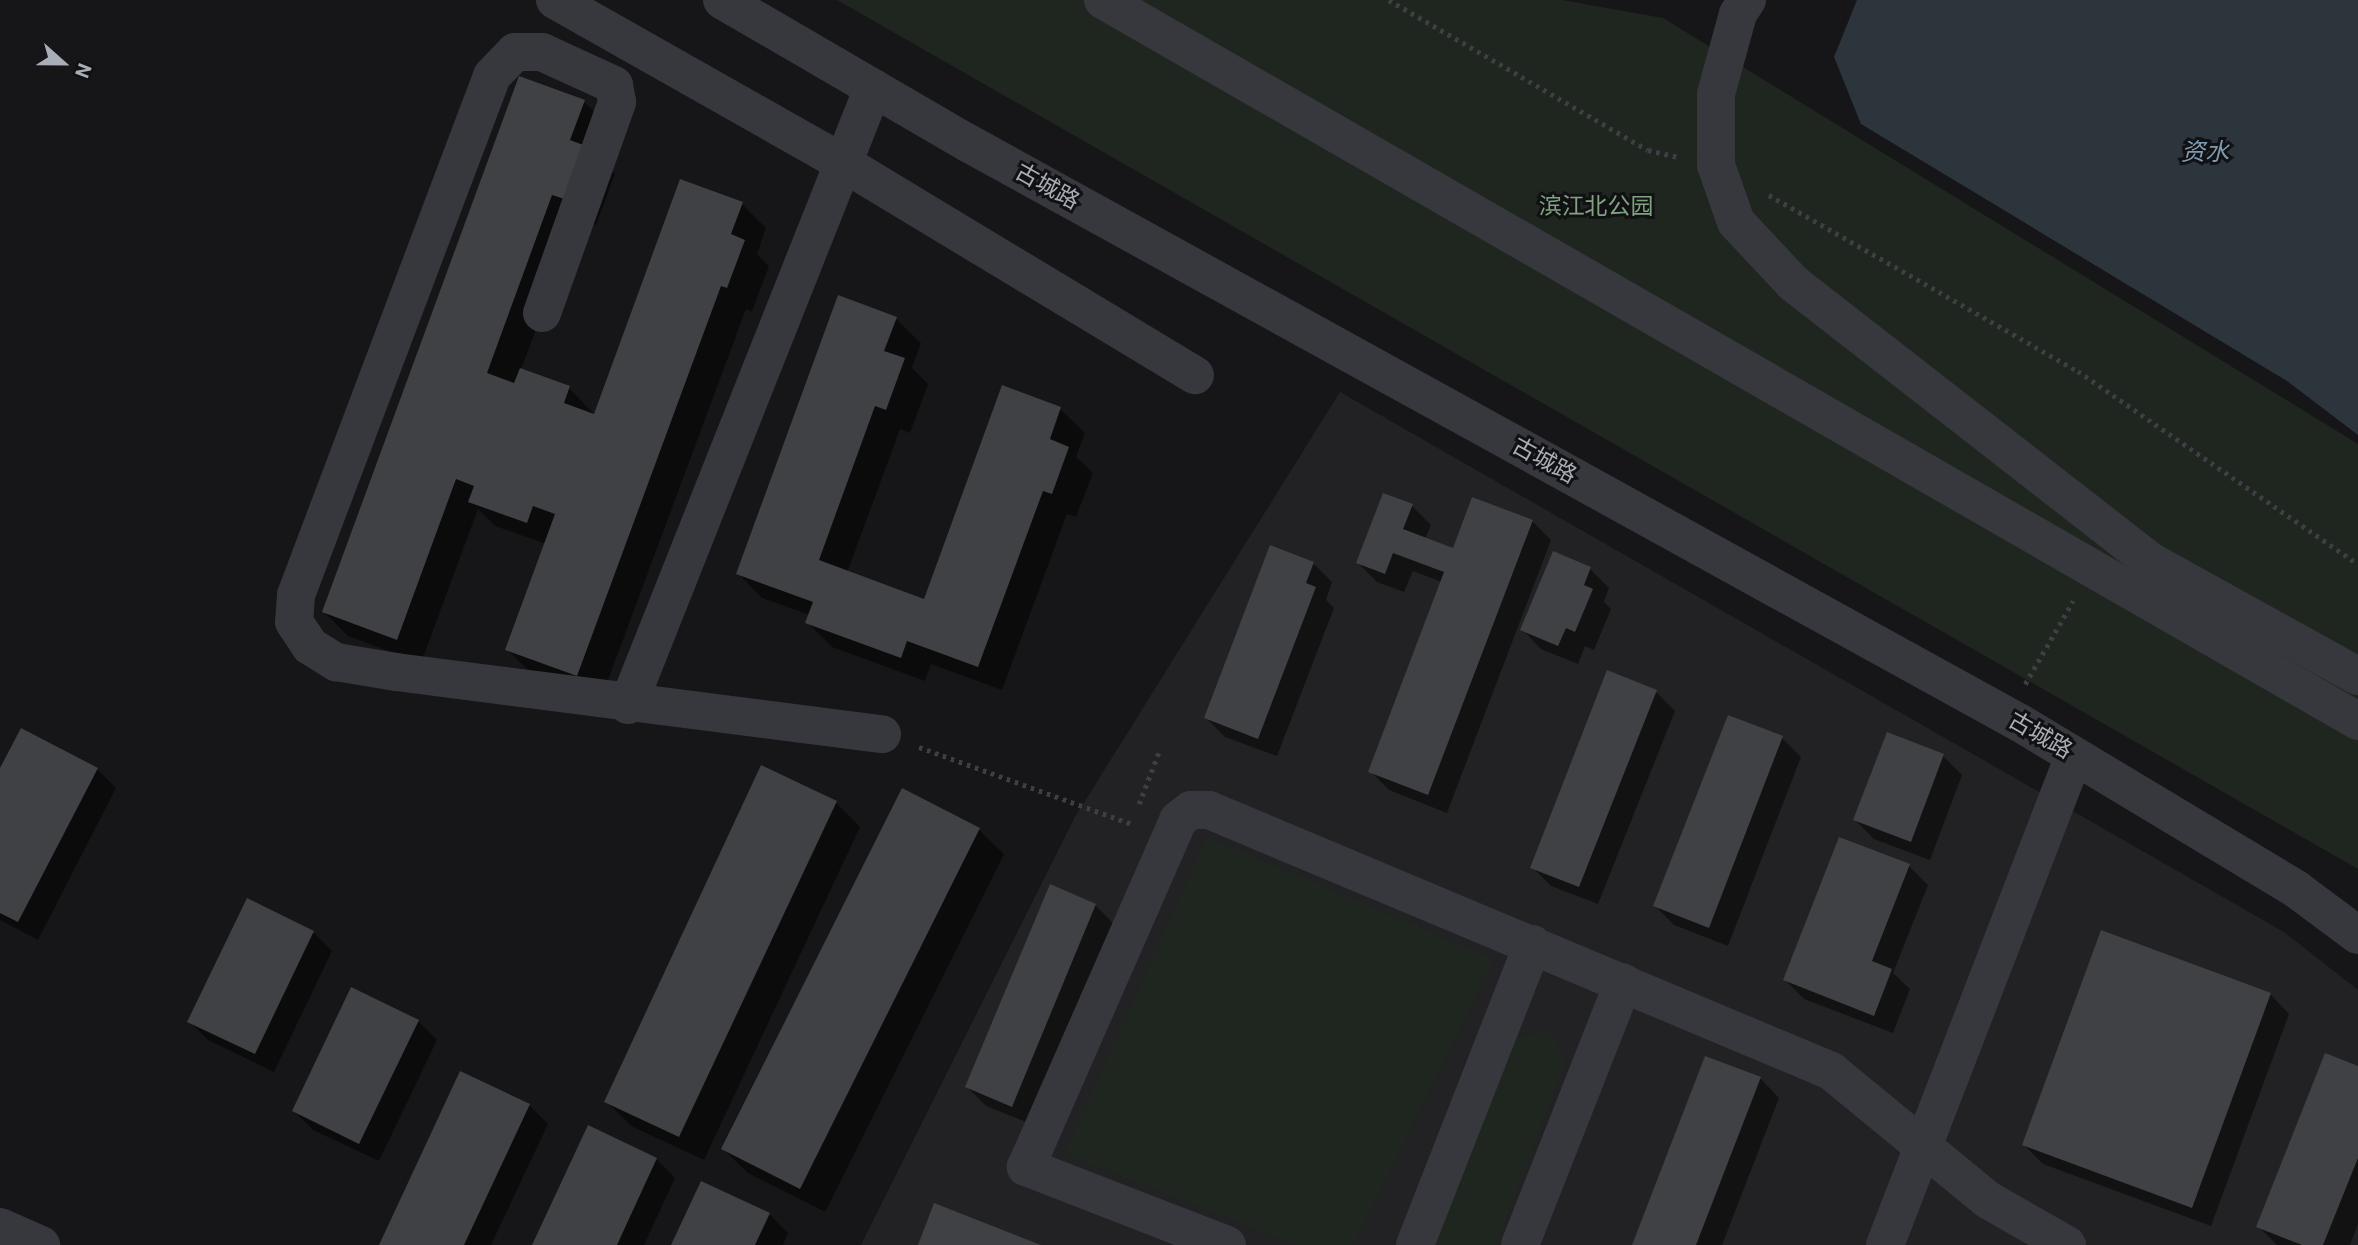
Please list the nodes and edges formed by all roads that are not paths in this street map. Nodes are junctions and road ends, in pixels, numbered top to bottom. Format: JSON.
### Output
{"nodes":[{"id":1,"x":555,"y":0,"type":"edge"},
{"id":2,"x":722,"y":0,"type":"edge"},
{"id":3,"x":1103,"y":0,"type":"edge"},
{"id":4,"x":1747,"y":0,"type":"edge"},
{"id":5,"x":873,"y":88,"type":"junction"},
{"id":6,"x":843,"y":163,"type":"junction"},
{"id":7,"x":542,"y":313,"type":"dead end"},
{"id":8,"x":1195,"y":375,"type":"dead end"},
{"id":9,"x":2358,"y":676,"type":"edge"},
{"id":10,"x":628,"y":705,"type":"junction"},
{"id":11,"x":2358,"y":721,"type":"edge"},
{"id":12,"x":882,"y":734,"type":"road end"},
{"id":13,"x":2074,"y":756,"type":"junction"},
{"id":14,"x":2358,"y":935,"type":"edge"},
{"id":15,"x":1533,"y":944,"type":"junction"},
{"id":16,"x":1623,"y":983,"type":"junction"},
{"id":17,"x":1925,"y":1145,"type":"junction"},
{"id":18,"x":0,"y":1227,"type":"edge"},
{"id":19,"x":41,"y":1245,"type":"edge"},
{"id":20,"x":1227,"y":1245,"type":"edge"},
{"id":21,"x":1415,"y":1245,"type":"edge"},
{"id":22,"x":1520,"y":1245,"type":"edge"},
{"id":23,"x":1885,"y":1245,"type":"edge"},
{"id":24,"x":2067,"y":1245,"type":"edge"}],
"edges":[{"from":1,"to":6,"type":"street"},
{"from":2,"to":5,"type":"street","name":"古城路"},
{"from":3,"to":11,"type":"street"},
{"from":4,"to":9,"type":"street"},
{"from":5,"to":6,"type":"street"},
{"from":5,"to":13,"type":"street","name":"古城路"},
{"from":6,"to":8,"type":"street"},
{"from":6,"to":10,"type":"street"},
{"from":7,"to":10,"type":"street"},
{"from":10,"to":12,"type":"street"},
{"from":13,"to":14,"type":"street","name":"古城路"},
{"from":13,"to":17,"type":"street"},
{"from":15,"to":16,"type":"street"},
{"from":15,"to":20,"type":"street"},
{"from":15,"to":21,"type":"street"},
{"from":16,"to":17,"type":"street"},
{"from":16,"to":22,"type":"street"},
{"from":17,"to":23,"type":"street"},
{"from":17,"to":24,"type":"street"},
{"from":18,"to":19,"type":"street"}]}
